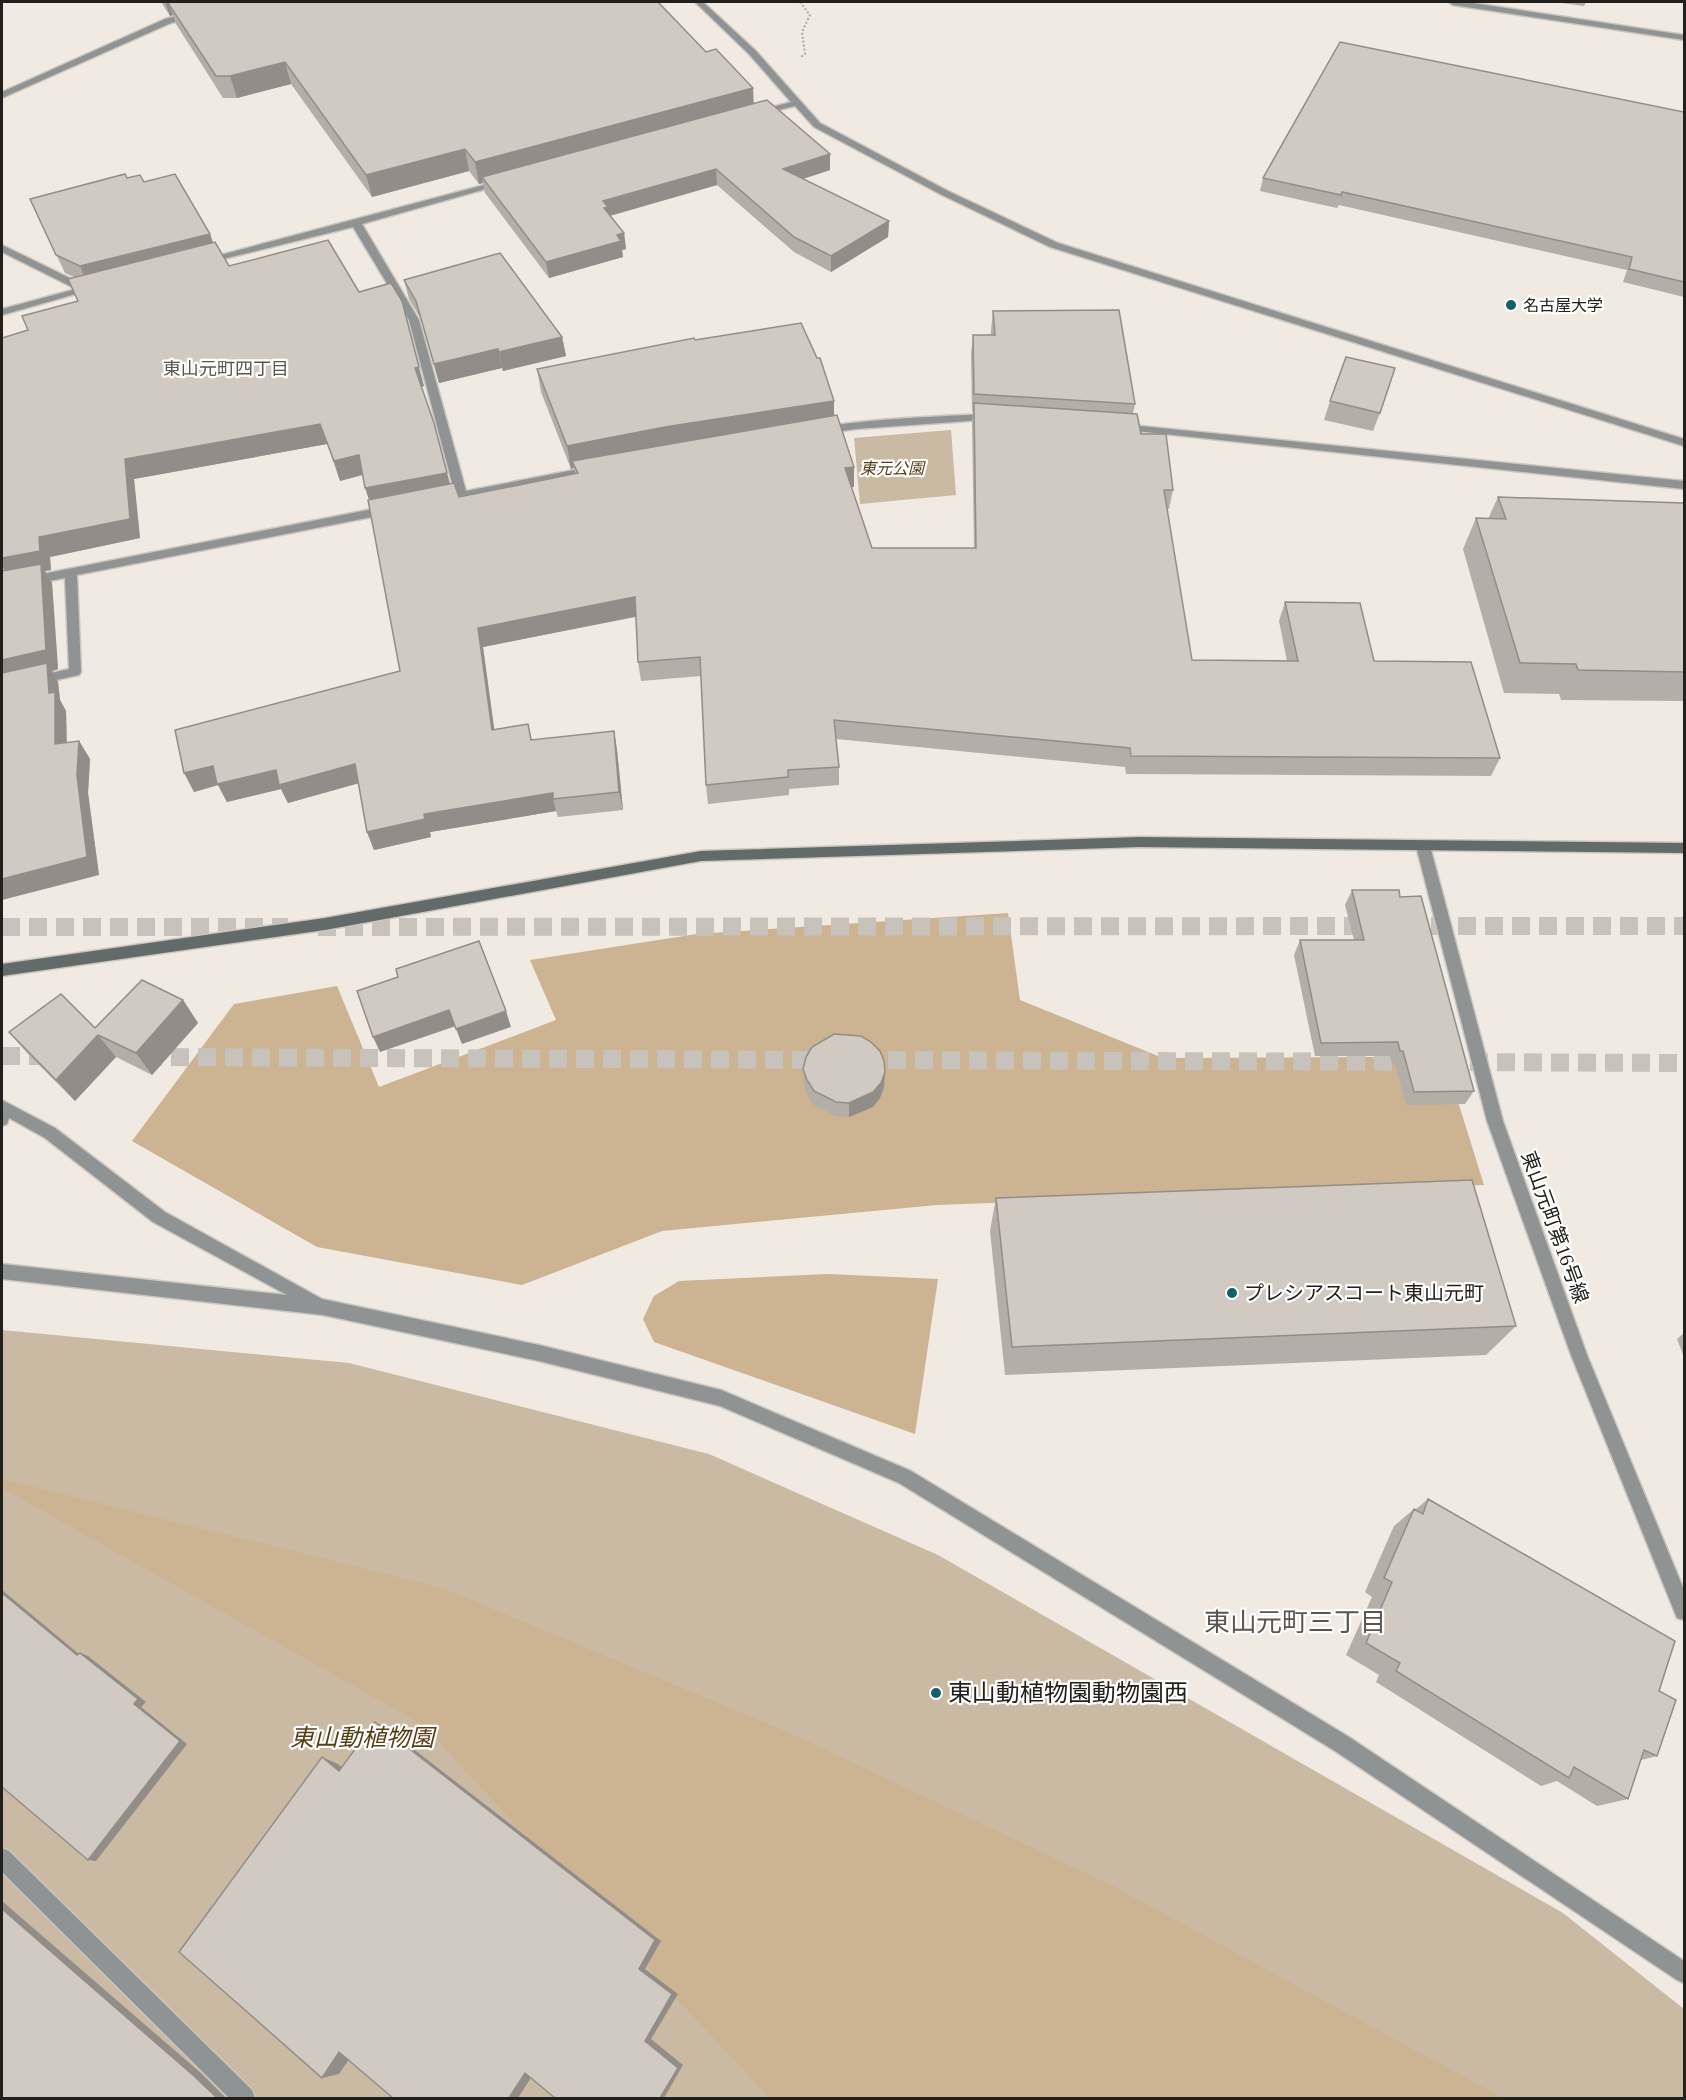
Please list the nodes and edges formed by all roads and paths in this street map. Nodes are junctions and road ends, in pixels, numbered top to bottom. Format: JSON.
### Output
{"nodes":[{"id":1,"x":699,"y":2,"type":"edge"},
{"id":2,"x":800,"y":2,"type":"edge"},
{"id":3,"x":1453,"y":2,"type":"edge"},
{"id":4,"x":203,"y":12,"type":"edge"},
{"id":5,"x":1684,"y":38,"type":"edge"},
{"id":6,"x":776,"y":78,"type":"junction"},
{"id":7,"x":2,"y":95,"type":"edge"},
{"id":8,"x":797,"y":103,"type":"junction"},
{"id":9,"x":741,"y":118,"type":"edge"},
{"id":10,"x":514,"y":180,"type":"edge"},
{"id":11,"x":356,"y":223,"type":"junction"},
{"id":12,"x":2,"y":248,"type":"edge"},
{"id":13,"x":187,"y":265,"type":"edge"},
{"id":14,"x":108,"y":284,"type":"edge"},
{"id":15,"x":85,"y":290,"type":"junction"},
{"id":16,"x":2,"y":312,"type":"edge"},
{"id":17,"x":1006,"y":418,"type":"edge"},
{"id":18,"x":1112,"y":426,"type":"edge"},
{"id":19,"x":809,"y":433,"type":"edge"},
{"id":20,"x":1684,"y":443,"type":"edge"},
{"id":21,"x":611,"y":467,"type":"edge"},
{"id":22,"x":1684,"y":485,"type":"edge"},
{"id":23,"x":461,"y":496,"type":"junction"},
{"id":24,"x":427,"y":503,"type":"edge"},
{"id":25,"x":404,"y":507,"type":"edge"},
{"id":26,"x":71,"y":572,"type":"junction"},
{"id":27,"x":2,"y":586,"type":"edge"},
{"id":28,"x":2,"y":688,"type":"edge"},
{"id":29,"x":1423,"y":846,"type":"junction"},
{"id":30,"x":1684,"y":848,"type":"edge"},
{"id":31,"x":2,"y":970,"type":"edge"},
{"id":32,"x":2,"y":1112,"type":"edge"},
{"id":33,"x":2,"y":1272,"type":"edge"},
{"id":34,"x":323,"y":1307,"type":"junction"},
{"id":35,"x":1684,"y":1611,"type":"edge"},
{"id":36,"x":2,"y":1858,"type":"edge"},
{"id":37,"x":1684,"y":1973,"type":"edge"},
{"id":38,"x":244,"y":2098,"type":"edge"}],
"edges":[{"from":1,"to":6,"type":"street"},
{"from":2,"to":6,"type":"path"},
{"from":3,"to":5,"type":"street"},
{"from":4,"to":7,"type":"street"},
{"from":6,"to":8,"type":"street"},
{"from":8,"to":9,"type":"street"},
{"from":8,"to":20,"type":"street"},
{"from":10,"to":11,"type":"street"},
{"from":11,"to":13,"type":"street"},
{"from":11,"to":23,"type":"street"},
{"from":12,"to":15,"type":"street"},
{"from":14,"to":15,"type":"street"},
{"from":15,"to":16,"type":"street"},
{"from":17,"to":19,"type":"street"},
{"from":18,"to":22,"type":"street"},
{"from":21,"to":23,"type":"street"},
{"from":23,"to":24,"type":"street"},
{"from":25,"to":26,"type":"street"},
{"from":26,"to":27,"type":"street"},
{"from":26,"to":28,"type":"street"},
{"from":29,"to":30,"type":"street"},
{"from":29,"to":31,"type":"street"},
{"from":29,"to":35,"type":"street","name":"東山元町第16号線"},
{"from":32,"to":34,"type":"street"},
{"from":33,"to":34,"type":"street"},
{"from":34,"to":37,"type":"street"},
{"from":36,"to":38,"type":"street"}]}
